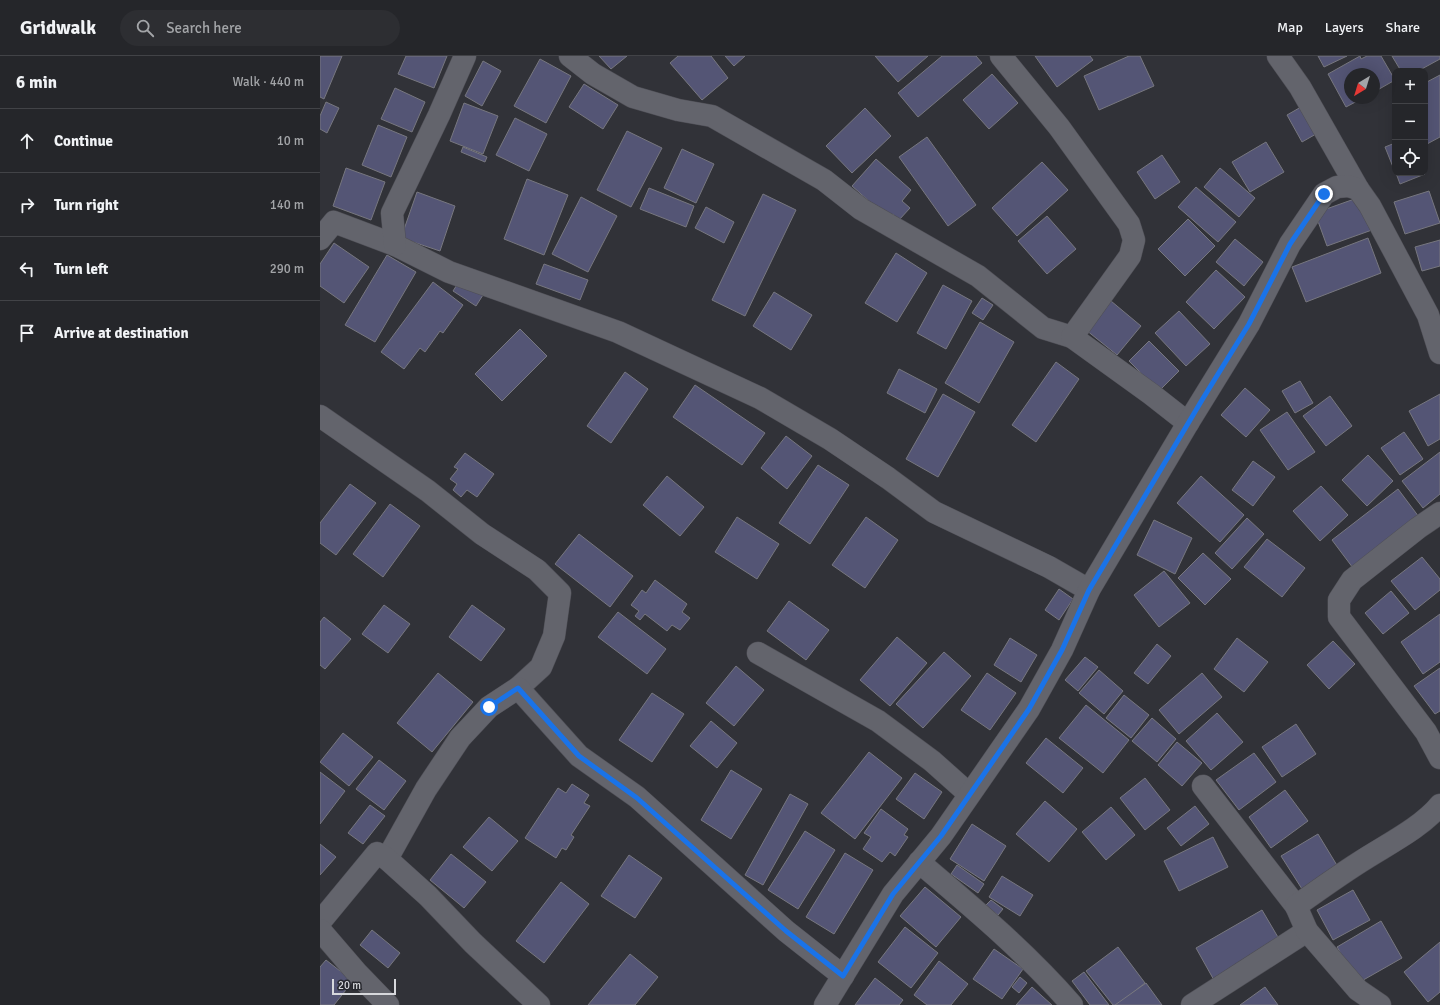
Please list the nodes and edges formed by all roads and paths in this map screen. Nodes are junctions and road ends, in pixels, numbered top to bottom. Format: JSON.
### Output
{"nodes":[{"id":1,"x":465,"y":56,"type":"edge"},
{"id":2,"x":570,"y":56,"type":"edge"},
{"id":3,"x":1001,"y":56,"type":"edge"},
{"id":4,"x":1278,"y":56,"type":"edge"},
{"id":5,"x":1358,"y":189,"type":"junction"},
{"id":6,"x":327,"y":219,"type":"edge"},
{"id":7,"x":320,"y":240,"type":"edge"},
{"id":8,"x":395,"y":245,"type":"junction"},
{"id":9,"x":1434,"y":314,"type":"edge"},
{"id":10,"x":1072,"y":337,"type":"junction"},
{"id":11,"x":1440,"y":353,"type":"edge"},
{"id":12,"x":320,"y":416,"type":"edge"},
{"id":13,"x":1188,"y":423,"type":"junction"},
{"id":14,"x":1440,"y":513,"type":"edge"},
{"id":15,"x":1089,"y":590,"type":"junction"},
{"id":16,"x":758,"y":653,"type":"dead end"},
{"id":17,"x":518,"y":688,"type":"junction"},
{"id":18,"x":1433,"y":728,"type":"edge"},
{"id":19,"x":1440,"y":758,"type":"edge"},
{"id":20,"x":1203,"y":786,"type":"dead end"},
{"id":21,"x":969,"y":794,"type":"junction"},
{"id":22,"x":1440,"y":805,"type":"edge"},
{"id":23,"x":388,"y":858,"type":"junction"},
{"id":24,"x":919,"y":862,"type":"junction"},
{"id":25,"x":1296,"y":906,"type":"junction"},
{"id":26,"x":320,"y":922,"type":"edge"},
{"id":27,"x":320,"y":930,"type":"edge"},
{"id":28,"x":1307,"y":931,"type":"junction"},
{"id":29,"x":843,"y":976,"type":"junction"},
{"id":30,"x":388,"y":1005,"type":"edge"},
{"id":31,"x":539,"y":1005,"type":"edge"},
{"id":32,"x":825,"y":1005,"type":"edge"},
{"id":33,"x":1072,"y":1005,"type":"edge"},
{"id":34,"x":1192,"y":1005,"type":"edge"},
{"id":35,"x":1380,"y":1005,"type":"edge"}],
"edges":[{"from":1,"to":8,"type":"street"},
{"from":2,"to":10,"type":"street"},
{"from":3,"to":10,"type":"street"},
{"from":4,"to":5,"type":"street"},
{"from":5,"to":9,"type":"street"},
{"from":5,"to":13,"type":"street"},
{"from":6,"to":7,"type":"street"},
{"from":6,"to":8,"type":"street"},
{"from":8,"to":15,"type":"street"},
{"from":9,"to":11,"type":"street"},
{"from":10,"to":13,"type":"street"},
{"from":12,"to":17,"type":"street"},
{"from":13,"to":15,"type":"street"},
{"from":14,"to":18,"type":"street"},
{"from":15,"to":21,"type":"street"},
{"from":16,"to":21,"type":"street"},
{"from":17,"to":23,"type":"street"},
{"from":17,"to":29,"type":"street"},
{"from":18,"to":19,"type":"street"},
{"from":20,"to":25,"type":"street"},
{"from":21,"to":24,"type":"street"},
{"from":22,"to":25,"type":"street"},
{"from":23,"to":26,"type":"street"},
{"from":23,"to":31,"type":"street"},
{"from":24,"to":29,"type":"street"},
{"from":24,"to":33,"type":"street"},
{"from":25,"to":28,"type":"street"},
{"from":27,"to":30,"type":"street"},
{"from":28,"to":34,"type":"street"},
{"from":28,"to":35,"type":"street"},
{"from":29,"to":32,"type":"street"}]}
